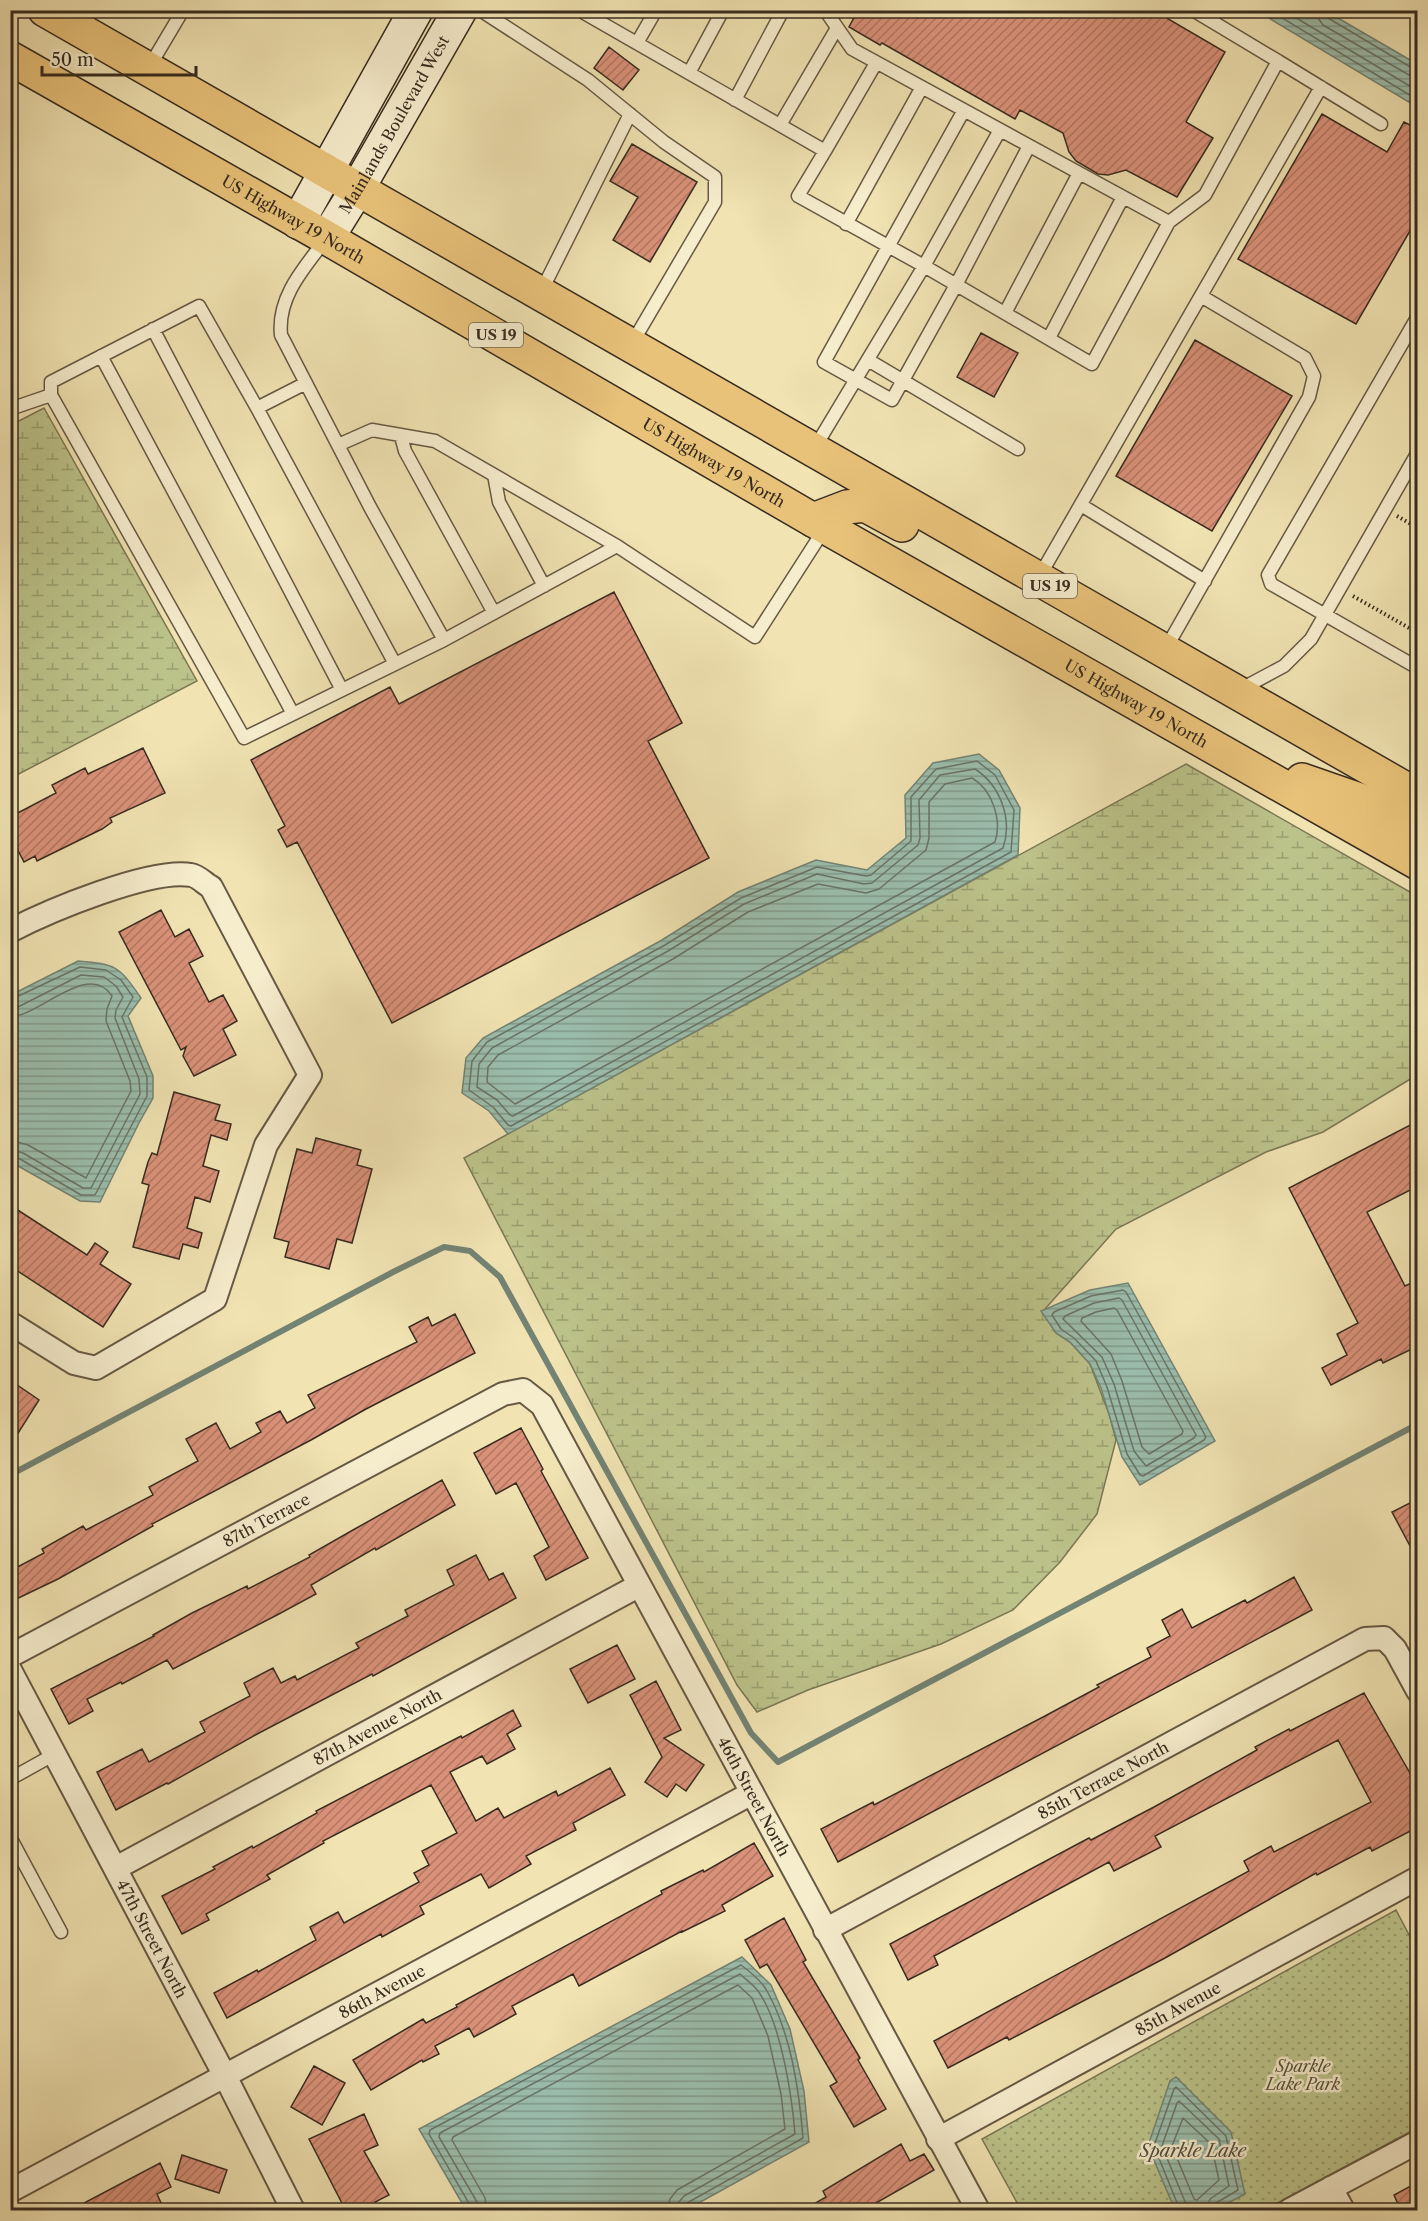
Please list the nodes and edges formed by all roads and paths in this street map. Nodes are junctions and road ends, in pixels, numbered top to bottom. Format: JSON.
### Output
{"nodes":[{"id":1,"x":183,"y":10,"type":"edge"},
{"id":2,"x":416,"y":10,"type":"edge"},
{"id":3,"x":460,"y":10,"type":"edge"},
{"id":4,"x":480,"y":10,"type":"edge"},
{"id":5,"x":579,"y":10,"type":"edge"},
{"id":6,"x":656,"y":10,"type":"edge"},
{"id":7,"x":723,"y":10,"type":"edge"},
{"id":8,"x":783,"y":10,"type":"edge"},
{"id":9,"x":825,"y":10,"type":"edge"},
{"id":10,"x":1193,"y":10,"type":"edge"},
{"id":11,"x":46,"y":11,"type":"edge"},
{"id":12,"x":837,"y":28,"type":"junction"},
{"id":13,"x":637,"y":44,"type":"junction"},
{"id":14,"x":10,"y":58,"type":"edge"},
{"id":15,"x":1278,"y":61,"type":"junction"},
{"id":16,"x":876,"y":63,"type":"junction"},
{"id":17,"x":148,"y":70,"type":"junction"},
{"id":18,"x":689,"y":73,"type":"junction"},
{"id":19,"x":922,"y":87,"type":"junction"},
{"id":20,"x":1321,"y":87,"type":"junction"},
{"id":21,"x":735,"y":100,"type":"junction"},
{"id":22,"x":964,"y":110,"type":"junction"},
{"id":23,"x":630,"y":114,"type":"junction"},
{"id":24,"x":1382,"y":124,"type":"dead end"},
{"id":25,"x":780,"y":125,"type":"junction"},
{"id":26,"x":1000,"y":130,"type":"junction"},
{"id":27,"x":1029,"y":146,"type":"junction"},
{"id":28,"x":825,"y":151,"type":"junction"},
{"id":29,"x":326,"y":170,"type":"junction"},
{"id":30,"x":1079,"y":173,"type":"junction"},
{"id":31,"x":358,"y":188,"type":"junction"},
{"id":32,"x":1123,"y":197,"type":"junction"},
{"id":33,"x":298,"y":222,"type":"junction"},
{"id":34,"x":1169,"y":222,"type":"junction"},
{"id":35,"x":846,"y":224,"type":"junction"},
{"id":36,"x":327,"y":238,"type":"junction"},
{"id":37,"x":888,"y":248,"type":"junction"},
{"id":38,"x":924,"y":266,"type":"junction"},
{"id":39,"x":956,"y":285,"type":"junction"},
{"id":40,"x":541,"y":293,"type":"junction"},
{"id":41,"x":1201,"y":296,"type":"junction"},
{"id":42,"x":1005,"y":313,"type":"junction"},
{"id":43,"x":1418,"y":316,"type":"edge"},
{"id":44,"x":153,"y":329,"type":"junction"},
{"id":45,"x":1048,"y":338,"type":"junction"},
{"id":46,"x":631,"y":345,"type":"junction"},
{"id":47,"x":101,"y":356,"type":"junction"},
{"id":48,"x":868,"y":360,"type":"junction"},
{"id":49,"x":856,"y":380,"type":"junction"},
{"id":50,"x":902,"y":381,"type":"junction"},
{"id":51,"x":306,"y":383,"type":"junction"},
{"id":52,"x":51,"y":395,"type":"junction"},
{"id":53,"x":257,"y":408,"type":"junction"},
{"id":54,"x":10,"y":409,"type":"edge"},
{"id":55,"x":401,"y":435,"type":"junction"},
{"id":56,"x":338,"y":445,"type":"junction"},
{"id":57,"x":1018,"y":449,"type":"dead end"},
{"id":58,"x":814,"y":450,"type":"junction"},
{"id":59,"x":1418,"y":452,"type":"edge"},
{"id":60,"x":494,"y":475,"type":"junction"},
{"id":61,"x":1081,"y":505,"type":"junction"},
{"id":62,"x":1418,"y":513,"type":"edge"},
{"id":63,"x":819,"y":523,"type":"junction"},
{"id":64,"x":1411,"y":524,"type":"dead end"},
{"id":65,"x":617,"y":546,"type":"junction"},
{"id":66,"x":1038,"y":579,"type":"junction"},
{"id":67,"x":1205,"y":581,"type":"junction"},
{"id":68,"x":544,"y":585,"type":"junction"},
{"id":69,"x":1351,"y":595,"type":"dead end"},
{"id":70,"x":494,"y":613,"type":"junction"},
{"id":71,"x":1324,"y":616,"type":"junction"},
{"id":72,"x":1418,"y":633,"type":"edge"},
{"id":73,"x":444,"y":640,"type":"junction"},
{"id":74,"x":1165,"y":651,"type":"junction"},
{"id":75,"x":394,"y":664,"type":"junction"},
{"id":76,"x":1418,"y":668,"type":"edge"},
{"id":77,"x":1225,"y":686,"type":"junction"},
{"id":78,"x":342,"y":690,"type":"junction"},
{"id":79,"x":293,"y":714,"type":"junction"},
{"id":80,"x":1229,"y":755,"type":"junction"},
{"id":81,"x":1418,"y":796,"type":"edge"},
{"id":82,"x":1418,"y":828,"type":"edge"},
{"id":83,"x":1418,"y":863,"type":"edge"},
{"id":84,"x":10,"y":931,"type":"edge"},
{"id":85,"x":10,"y":1323,"type":"edge"},
{"id":86,"x":523,"y":1390,"type":"joint"},
{"id":87,"x":638,"y":1586,"type":"junction"},
{"id":88,"x":10,"y":1656,"type":"edge"},
{"id":89,"x":10,"y":1670,"type":"edge"},
{"id":90,"x":1418,"y":1691,"type":"edge"},
{"id":91,"x":55,"y":1754,"type":"junction"},
{"id":92,"x":10,"y":1779,"type":"edge"},
{"id":93,"x":752,"y":1793,"type":"junction"},
{"id":94,"x":10,"y":1837,"type":"edge"},
{"id":95,"x":116,"y":1868,"type":"junction"},
{"id":96,"x":1418,"y":1878,"type":"edge"},
{"id":97,"x":825,"y":1930,"type":"junction"},
{"id":98,"x":61,"y":1932,"type":"dead end"},
{"id":99,"x":225,"y":2076,"type":"junction"},
{"id":100,"x":938,"y":2139,"type":"junction"},
{"id":101,"x":1418,"y":2142,"type":"edge"},
{"id":102,"x":1331,"y":2188,"type":"junction"},
{"id":103,"x":10,"y":2191,"type":"edge"},
{"id":104,"x":972,"y":2209,"type":"edge"},
{"id":105,"x":293,"y":2211,"type":"edge"},
{"id":106,"x":1290,"y":2211,"type":"edge"},
{"id":107,"x":1343,"y":2211,"type":"edge"}],
"edges":[{"from":1,"to":17,"type":"lane"},
{"from":2,"to":29,"type":"street"},
{"from":3,"to":31,"type":"street","name":"Mainlands Boulevard West"},
{"from":4,"to":23,"type":"lane"},
{"from":5,"to":13,"type":"lane"},
{"from":6,"to":13,"type":"lane"},
{"from":7,"to":18,"type":"lane"},
{"from":8,"to":21,"type":"lane"},
{"from":9,"to":12,"type":"lane"},
{"from":10,"to":15,"type":"lane"},
{"from":11,"to":17,"type":"highway","number":"US 19"},
{"from":12,"to":16,"type":"lane"},
{"from":12,"to":25,"type":"lane"},
{"from":13,"to":18,"type":"lane"},
{"from":14,"to":33,"type":"highway","name":"US Highway 19 North","number":"US 19"},
{"from":15,"to":20,"type":"lane"},
{"from":15,"to":34,"type":"lane"},
{"from":16,"to":19,"type":"lane"},
{"from":16,"to":28,"type":"lane"},
{"from":17,"to":29,"type":"highway","number":"US 19"},
{"from":18,"to":21,"type":"lane"},
{"from":19,"to":22,"type":"lane"},
{"from":19,"to":35,"type":"lane"},
{"from":20,"to":24,"type":"lane"},
{"from":20,"to":41,"type":"lane"},
{"from":21,"to":25,"type":"lane"},
{"from":22,"to":26,"type":"lane"},
{"from":22,"to":37,"type":"lane"},
{"from":23,"to":40,"type":"lane"},
{"from":23,"to":46,"type":"lane"},
{"from":25,"to":28,"type":"lane"},
{"from":26,"to":27,"type":"lane"},
{"from":26,"to":38,"type":"lane"},
{"from":27,"to":30,"type":"lane"},
{"from":27,"to":39,"type":"lane"},
{"from":28,"to":35,"type":"lane"},
{"from":29,"to":31,"type":"highway","number":"US 19"},
{"from":29,"to":33,"type":"street"},
{"from":30,"to":32,"type":"lane"},
{"from":30,"to":42,"type":"lane"},
{"from":31,"to":36,"type":"street","name":"Mainlands Boulevard West"},
{"from":31,"to":40,"type":"highway","number":"US 19"},
{"from":32,"to":34,"type":"lane"},
{"from":32,"to":45,"type":"lane"},
{"from":33,"to":36,"type":"highway","name":"US Highway 19 North","number":"US 19"},
{"from":34,"to":45,"type":"lane"},
{"from":35,"to":37,"type":"lane"},
{"from":36,"to":51,"type":"lane"},
{"from":36,"to":63,"type":"highway","name":"US Highway 19 North","number":"US 19"},
{"from":37,"to":38,"type":"lane"},
{"from":37,"to":49,"type":"lane"},
{"from":38,"to":39,"type":"lane"},
{"from":38,"to":48,"type":"lane"},
{"from":39,"to":42,"type":"lane"},
{"from":39,"to":50,"type":"lane"},
{"from":40,"to":46,"type":"highway","number":"US 19"},
{"from":41,"to":61,"type":"lane"},
{"from":41,"to":67,"type":"lane"},
{"from":42,"to":45,"type":"lane"},
{"from":43,"to":71,"type":"lane"},
{"from":44,"to":47,"type":"lane"},
{"from":44,"to":53,"type":"lane"},
{"from":44,"to":78,"type":"lane"},
{"from":46,"to":58,"type":"highway","number":"US 19"},
{"from":47,"to":52,"type":"lane"},
{"from":47,"to":79,"type":"lane"},
{"from":48,"to":49,"type":"lane"},
{"from":48,"to":50,"type":"lane"},
{"from":49,"to":50,"type":"lane"},
{"from":49,"to":58,"type":"lane"},
{"from":50,"to":57,"type":"lane"},
{"from":51,"to":53,"type":"lane"},
{"from":51,"to":56,"type":"lane"},
{"from":52,"to":54,"type":"lane"},
{"from":52,"to":79,"type":"lane"},
{"from":53,"to":75,"type":"lane"},
{"from":55,"to":56,"type":"lane"},
{"from":55,"to":60,"type":"lane"},
{"from":55,"to":70,"type":"lane"},
{"from":56,"to":73,"type":"lane"},
{"from":58,"to":66,"type":"highway","number":"US 19"},
{"from":59,"to":71,"type":"lane"},
{"from":60,"to":65,"type":"lane"},
{"from":60,"to":68,"type":"lane"},
{"from":61,"to":66,"type":"lane"},
{"from":61,"to":67,"type":"lane"},
{"from":62,"to":64,"type":"path"},
{"from":63,"to":65,"type":"lane"},
{"from":63,"to":77,"type":"highway"},
{"from":63,"to":80,"type":"highway","name":"US Highway 19 North","number":"US 19"},
{"from":65,"to":68,"type":"lane"},
{"from":66,"to":74,"type":"highway","number":"US 19"},
{"from":67,"to":74,"type":"lane"},
{"from":68,"to":70,"type":"lane"},
{"from":69,"to":72,"type":"path"},
{"from":70,"to":73,"type":"lane"},
{"from":71,"to":76,"type":"lane"},
{"from":71,"to":77,"type":"lane"},
{"from":73,"to":75,"type":"lane"},
{"from":74,"to":77,"type":"highway","number":"US 19"},
{"from":75,"to":78,"type":"lane"},
{"from":77,"to":81,"type":"highway","number":"US 19"},
{"from":78,"to":79,"type":"lane"},
{"from":80,"to":82,"type":"highway"},
{"from":80,"to":83,"type":"highway","name":"US Highway 19 North","number":"US 19"},
{"from":84,"to":85,"type":"street"},
{"from":86,"to":87,"type":"street","name":"46th Street North"},
{"from":86,"to":88,"type":"street","name":"87th Terrace"},
{"from":87,"to":93,"type":"street","name":"46th Street North"},
{"from":87,"to":95,"type":"street","name":"87th Avenue North"},
{"from":89,"to":91,"type":"street","name":"47th Street North"},
{"from":90,"to":97,"type":"street","name":"85th Terrace North"},
{"from":91,"to":92,"type":"lane"},
{"from":91,"to":95,"type":"street","name":"47th Street North"},
{"from":93,"to":97,"type":"street","name":"46th Street North"},
{"from":93,"to":99,"type":"street","name":"86th Avenue"},
{"from":94,"to":98,"type":"lane"},
{"from":95,"to":99,"type":"street","name":"47th Street North"},
{"from":96,"to":100,"type":"street","name":"85th Avenue"},
{"from":97,"to":100,"type":"street","name":"46th Street North"},
{"from":99,"to":103,"type":"street","name":"86th Avenue"},
{"from":99,"to":105,"type":"street","name":"47th Street North"},
{"from":100,"to":104,"type":"street","name":"46th Street North"},
{"from":101,"to":102,"type":"street"},
{"from":102,"to":106,"type":"street"},
{"from":102,"to":107,"type":"street"}]}
